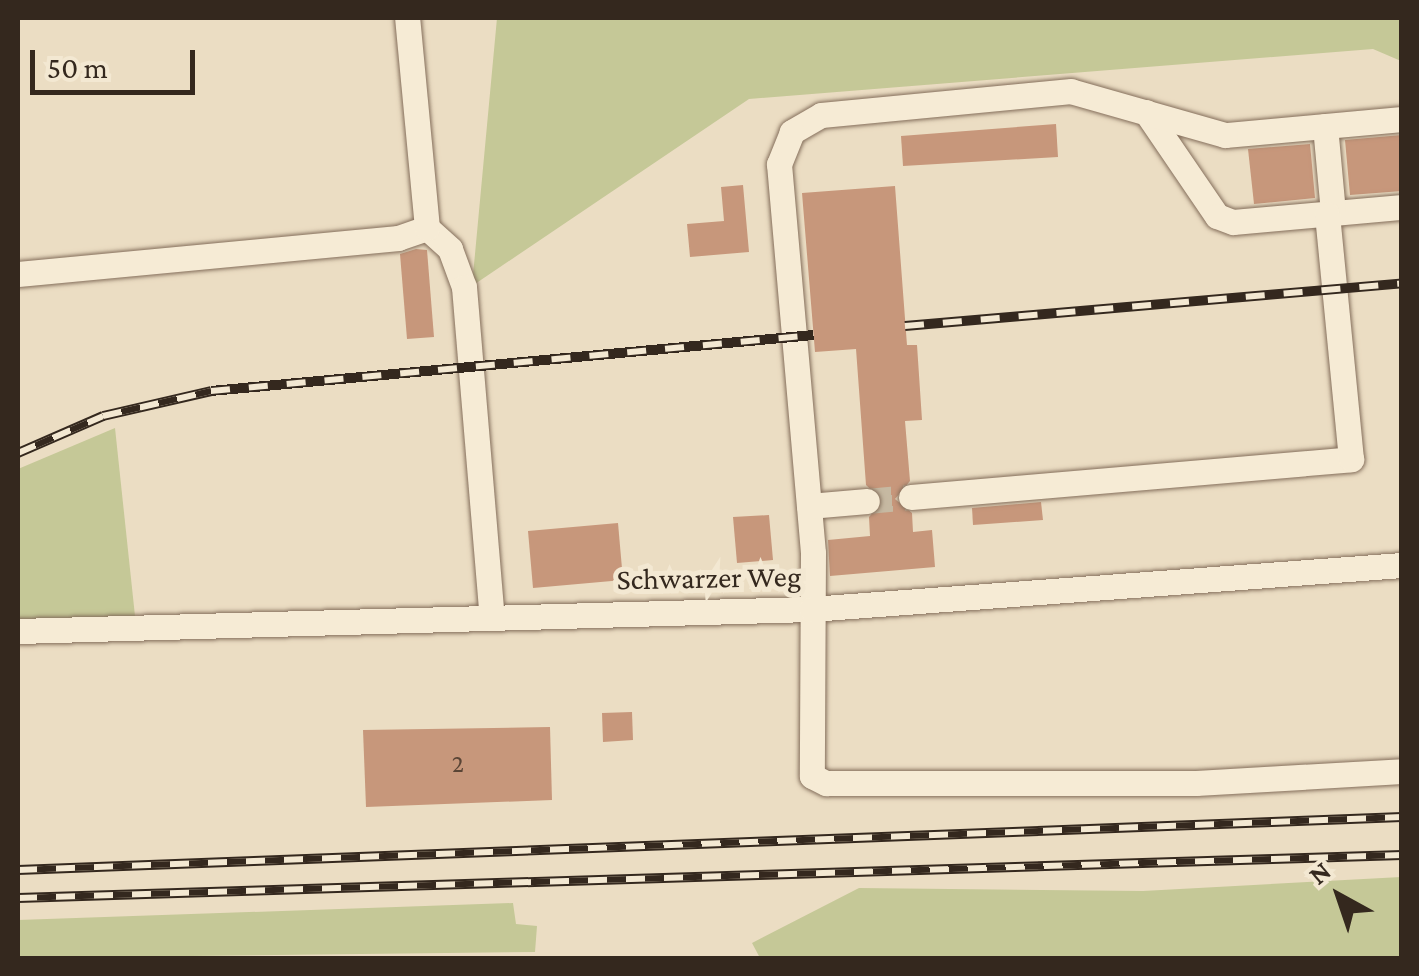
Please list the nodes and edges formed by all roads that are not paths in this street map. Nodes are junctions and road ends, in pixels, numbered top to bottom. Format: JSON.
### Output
{"nodes":[{"id":1,"x":407,"y":18,"type":"edge"},
{"id":2,"x":1146,"y":112,"type":"junction"},
{"id":3,"x":1402,"y":118,"type":"edge"},
{"id":4,"x":1325,"y":126,"type":"junction"},
{"id":5,"x":1402,"y":207,"type":"edge"},
{"id":6,"x":1330,"y":213,"type":"junction"},
{"id":7,"x":427,"y":228,"type":"junction"},
{"id":8,"x":18,"y":274,"type":"edge"},
{"id":9,"x":911,"y":497,"type":"tunnel mouth"},
{"id":10,"x":867,"y":501,"type":"tunnel mouth"},
{"id":11,"x":808,"y":506,"type":"junction"},
{"id":12,"x":1402,"y":565,"type":"edge"},
{"id":13,"x":811,"y":609,"type":"junction"},
{"id":14,"x":492,"y":618,"type":"junction"},
{"id":15,"x":18,"y":631,"type":"edge"},
{"id":16,"x":1402,"y":772,"type":"edge"}],
"edges":[{"from":1,"to":7,"type":"lane"},
{"from":2,"to":4,"type":"lane"},
{"from":2,"to":6,"type":"lane"},
{"from":2,"to":11,"type":"lane"},
{"from":3,"to":4,"type":"lane"},
{"from":4,"to":6,"type":"lane"},
{"from":5,"to":6,"type":"lane"},
{"from":6,"to":9,"type":"lane"},
{"from":7,"to":8,"type":"lane"},
{"from":7,"to":14,"type":"lane"},
{"from":10,"to":11,"type":"lane"},
{"from":11,"to":13,"type":"lane"},
{"from":12,"to":13,"type":"lane","name":"Schwarzer Weg"},
{"from":13,"to":14,"type":"lane","name":"Schwarzer Weg"},
{"from":13,"to":16,"type":"lane"},
{"from":14,"to":15,"type":"lane","name":"Schwarzer Weg"}]}
